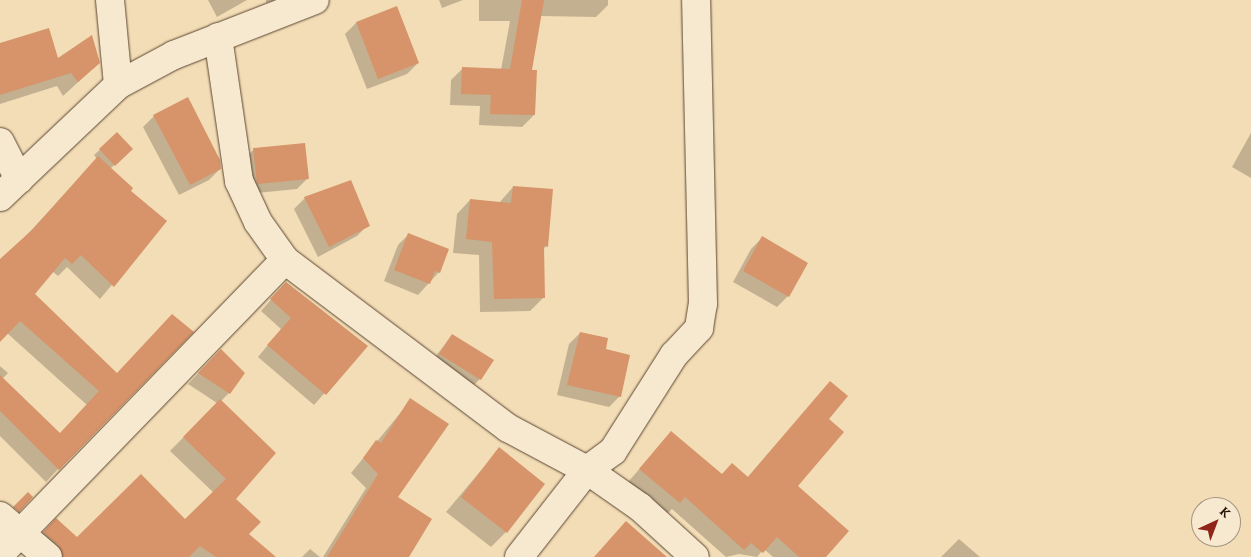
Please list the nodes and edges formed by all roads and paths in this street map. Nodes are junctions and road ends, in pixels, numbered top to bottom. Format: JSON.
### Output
{"nodes":[{"id":1,"x":110,"y":0,"type":"edge"},
{"id":2,"x":315,"y":0,"type":"edge"},
{"id":3,"x":696,"y":0,"type":"edge"},
{"id":4,"x":218,"y":37,"type":"junction"},
{"id":5,"x":118,"y":84,"type":"junction"},
{"id":6,"x":0,"y":142,"type":"edge"},
{"id":7,"x":10,"y":188,"type":"edge"},
{"id":8,"x":285,"y":260,"type":"junction"},
{"id":9,"x":587,"y":470,"type":"junction"},
{"id":10,"x":0,"y":516,"type":"edge"},
{"id":11,"x":20,"y":535,"type":"junction"},
{"id":12,"x":0,"y":554,"type":"edge"},
{"id":13,"x":48,"y":557,"type":"edge"},
{"id":14,"x":519,"y":557,"type":"edge"},
{"id":15,"x":695,"y":557,"type":"edge"}],
"edges":[{"from":1,"to":5,"type":"street"},
{"from":2,"to":4,"type":"street"},
{"from":3,"to":9,"type":"street"},
{"from":4,"to":5,"type":"street"},
{"from":4,"to":8,"type":"street"},
{"from":5,"to":7,"type":"street"},
{"from":6,"to":7,"type":"street"},
{"from":8,"to":9,"type":"street"},
{"from":8,"to":11,"type":"street"},
{"from":9,"to":14,"type":"street"},
{"from":9,"to":15,"type":"street"},
{"from":10,"to":11,"type":"street"},
{"from":11,"to":12,"type":"street"},
{"from":11,"to":13,"type":"street"}]}
